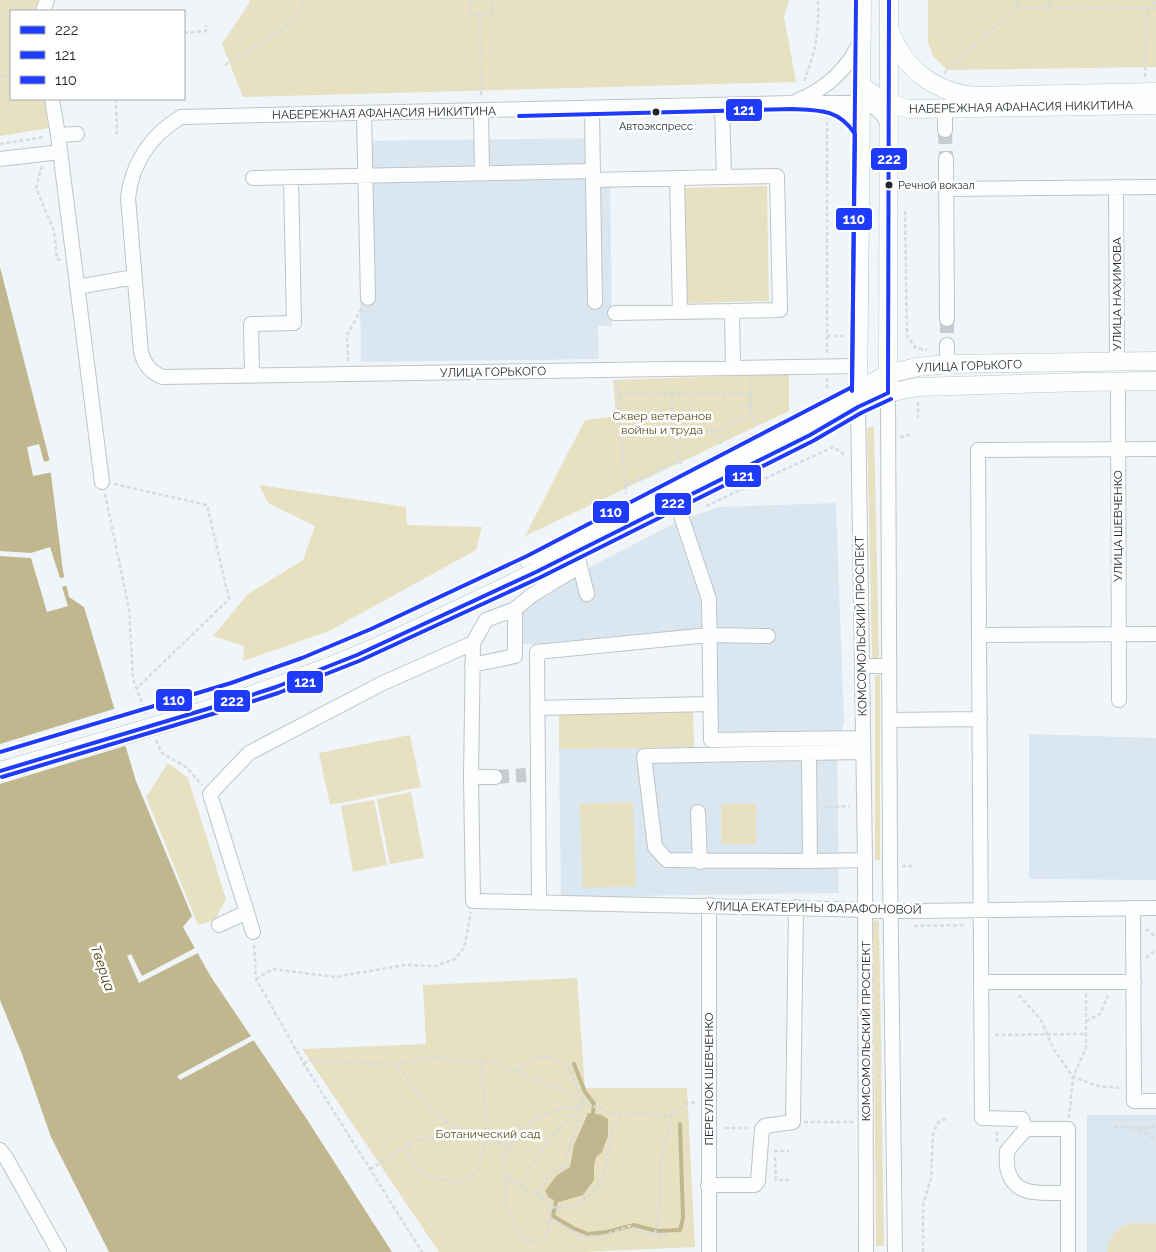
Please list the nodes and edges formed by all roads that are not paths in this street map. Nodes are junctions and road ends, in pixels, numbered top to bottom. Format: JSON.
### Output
{"nodes":[{"id":1,"x":862,"y":0,"type":"edge"},
{"id":2,"x":889,"y":0,"type":"edge"},
{"id":3,"x":889,"y":25,"type":"junction"},
{"id":4,"x":861,"y":40,"type":"junction"},
{"id":5,"x":1151,"y":88,"type":"edge"},
{"id":6,"x":861,"y":95,"type":"junction"},
{"id":7,"x":52,"y":100,"type":"edge"},
{"id":8,"x":792,"y":103,"type":"junction"},
{"id":9,"x":888,"y":103,"type":"junction"},
{"id":10,"x":827,"y":104,"type":"junction"},
{"id":11,"x":1156,"y":104,"type":"edge"},
{"id":12,"x":722,"y":106,"type":"junction"},
{"id":13,"x":592,"y":108,"type":"junction"},
{"id":14,"x":945,"y":110,"type":"junction"},
{"id":15,"x":481,"y":111,"type":"junction"},
{"id":16,"x":364,"y":113,"type":"junction"},
{"id":17,"x":888,"y":125,"type":"junction"},
{"id":18,"x":945,"y":130,"type":"tunnel mouth"},
{"id":19,"x":861,"y":132,"type":"junction"},
{"id":20,"x":77,"y":134,"type":"dead end"},
{"id":21,"x":58,"y":135,"type":"junction"},
{"id":22,"x":60,"y":152,"type":"junction"},
{"id":23,"x":946,"y":159,"type":"tunnel mouth"},
{"id":24,"x":0,"y":160,"type":"edge"},
{"id":25,"x":482,"y":173,"type":"junction"},
{"id":26,"x":365,"y":176,"type":"junction"},
{"id":27,"x":593,"y":176,"type":"junction"},
{"id":28,"x":292,"y":177,"type":"junction"},
{"id":29,"x":724,"y":177,"type":"junction"},
{"id":30,"x":253,"y":178,"type":"dead end"},
{"id":31,"x":677,"y":178,"type":"junction"},
{"id":32,"x":1116,"y":187,"type":"junction"},
{"id":33,"x":1156,"y":187,"type":"edge"},
{"id":34,"x":946,"y":189,"type":"junction"},
{"id":35,"x":134,"y":277,"type":"junction"},
{"id":36,"x":78,"y":287,"type":"junction"},
{"id":37,"x":368,"y":298,"type":"road end"},
{"id":38,"x":596,"y":302,"type":"dead end"},
{"id":39,"x":732,"y":311,"type":"junction"},
{"id":40,"x":680,"y":312,"type":"junction"},
{"id":41,"x":615,"y":313,"type":"dead end"},
{"id":42,"x":947,"y":319,"type":"tunnel mouth"},
{"id":43,"x":947,"y":345,"type":"tunnel mouth"},
{"id":44,"x":1156,"y":361,"type":"edge"},
{"id":45,"x":1117,"y":362,"type":"junction"},
{"id":46,"x":948,"y":364,"type":"junction"},
{"id":47,"x":858,"y":366,"type":"junction"},
{"id":48,"x":733,"y":368,"type":"junction"},
{"id":49,"x":888,"y":374,"type":"junction"},
{"id":50,"x":252,"y":376,"type":"junction"},
{"id":51,"x":1156,"y":381,"type":"edge"},
{"id":52,"x":1118,"y":382,"type":"junction"},
{"id":53,"x":888,"y":393,"type":"junction"},
{"id":54,"x":858,"y":399,"type":"junction"},
{"id":55,"x":1156,"y":448,"type":"edge"},
{"id":56,"x":1118,"y":449,"type":"junction"},
{"id":57,"x":102,"y":482,"type":"road end"},
{"id":58,"x":676,"y":501,"type":"junction"},
{"id":59,"x":578,"y":559,"type":"junction"},
{"id":60,"x":533,"y":567,"type":"junction"},
{"id":61,"x":587,"y":594,"type":"dead end"},
{"id":62,"x":516,"y":608,"type":"junction"},
{"id":63,"x":1119,"y":634,"type":"junction"},
{"id":64,"x":1156,"y":634,"type":"edge"},
{"id":65,"x":709,"y":635,"type":"junction"},
{"id":66,"x":979,"y":635,"type":"junction"},
{"id":67,"x":768,"y":636,"type":"dead end"},
{"id":68,"x":473,"y":643,"type":"junction"},
{"id":69,"x":537,"y":652,"type":"junction"},
{"id":70,"x":515,"y":656,"type":"junction"},
{"id":71,"x":472,"y":665,"type":"junction"},
{"id":72,"x":862,"y":666,"type":"junction"},
{"id":73,"x":889,"y":666,"type":"junction"},
{"id":74,"x":1119,"y":700,"type":"dead end"},
{"id":75,"x":710,"y":704,"type":"junction"},
{"id":76,"x":537,"y":708,"type":"junction"},
{"id":77,"x":980,"y":719,"type":"junction"},
{"id":78,"x":889,"y":720,"type":"junction"},
{"id":79,"x":863,"y":745,"type":"junction"},
{"id":80,"x":809,"y":753,"type":"junction"},
{"id":81,"x":0,"y":760,"type":"edge"},
{"id":82,"x":0,"y":772,"type":"edge"},
{"id":83,"x":471,"y":776,"type":"junction"},
{"id":84,"x":495,"y":778,"type":"tunnel mouth"},
{"id":85,"x":698,"y":812,"type":"dead end"},
{"id":86,"x":865,"y":860,"type":"junction"},
{"id":87,"x":810,"y":861,"type":"junction"},
{"id":88,"x":700,"y":862,"type":"junction"},
{"id":89,"x":539,"y":902,"type":"junction"},
{"id":90,"x":709,"y":905,"type":"junction"},
{"id":91,"x":796,"y":907,"type":"junction"},
{"id":92,"x":1156,"y":908,"type":"edge"},
{"id":93,"x":865,"y":910,"type":"junction"},
{"id":94,"x":891,"y":910,"type":"junction"},
{"id":95,"x":981,"y":910,"type":"junction"},
{"id":96,"x":246,"y":912,"type":"junction"},
{"id":97,"x":1133,"y":915,"type":"junction"},
{"id":98,"x":219,"y":925,"type":"dead end"},
{"id":99,"x":253,"y":932,"type":"road end"},
{"id":100,"x":981,"y":982,"type":"junction"},
{"id":101,"x":1134,"y":982,"type":"junction"},
{"id":102,"x":1156,"y":1101,"type":"edge"},
{"id":103,"x":1026,"y":1129,"type":"junction"},
{"id":104,"x":0,"y":1150,"type":"edge"},
{"id":105,"x":708,"y":1185,"type":"junction"},
{"id":106,"x":1068,"y":1193,"type":"junction"},
{"id":107,"x":59,"y":1252,"type":"edge"},
{"id":108,"x":709,"y":1252,"type":"edge"},
{"id":109,"x":866,"y":1252,"type":"edge"},
{"id":110,"x":895,"y":1252,"type":"edge"},
{"id":111,"x":1068,"y":1252,"type":"edge"}],
"edges":[{"from":1,"to":4,"type":"main road","name":"КОМСОМОЛЬСКИЙ ПРОСПЕКТ"},
{"from":2,"to":3,"type":"main road","name":"КОМСОМОЛЬСКИЙ ПРОСПЕКТ"},
{"from":3,"to":5,"type":"main road","name":"НАБЕРЕЖНАЯ АФАНАСИЯ НИКИТИНА"},
{"from":3,"to":9,"type":"main road","name":"КОМСОМОЛЬСКИЙ ПРОСПЕКТ"},
{"from":4,"to":6,"type":"main road","name":"КОМСОМОЛЬСКИЙ ПРОСПЕКТ"},
{"from":4,"to":8,"type":"street"},
{"from":6,"to":9,"type":"main road","name":"НАБЕРЕЖНАЯ АФАНАСИЯ НИКИТИНА"},
{"from":6,"to":10,"type":"street","name":"НАБЕРЕЖНАЯ АФАНАСИЯ НИКИТИНА"},
{"from":6,"to":17,"type":"street"},
{"from":6,"to":19,"type":"main road","name":"КОМСОМОЛЬСКИЙ ПРОСПЕКТ"},
{"from":7,"to":21,"type":"street"},
{"from":8,"to":10,"type":"street","name":"НАБЕРЕЖНАЯ АФАНАСИЯ НИКИТИНА"},
{"from":8,"to":12,"type":"street","name":"НАБЕРЕЖНАЯ АФАНАСИЯ НИКИТИНА"},
{"from":9,"to":14,"type":"main road","name":"НАБЕРЕЖНАЯ АФАНАСИЯ НИКИТИНА"},
{"from":9,"to":17,"type":"main road","name":"КОМСОМОЛЬСКИЙ ПРОСПЕКТ"},
{"from":10,"to":19,"type":"street"},
{"from":11,"to":14,"type":"main road","name":"НАБЕРЕЖНАЯ АФАНАСИЯ НИКИТИНА"},
{"from":12,"to":13,"type":"street","name":"НАБЕРЕЖНАЯ АФАНАСИЯ НИКИТИНА"},
{"from":12,"to":29,"type":"street"},
{"from":13,"to":15,"type":"street","name":"НАБЕРЕЖНАЯ АФАНАСИЯ НИКИТИНА"},
{"from":13,"to":27,"type":"street"},
{"from":14,"to":18,"type":"street"},
{"from":15,"to":16,"type":"street","name":"НАБЕРЕЖНАЯ АФАНАСИЯ НИКИТИНА"},
{"from":15,"to":25,"type":"street"},
{"from":16,"to":26,"type":"street"},
{"from":16,"to":35,"type":"street","name":"НАБЕРЕЖНАЯ АФАНАСИЯ НИКИТИНА"},
{"from":17,"to":49,"type":"main road","name":"КОМСОМОЛЬСКИЙ ПРОСПЕКТ"},
{"from":19,"to":47,"type":"main road","name":"КОМСОМОЛЬСКИЙ ПРОСПЕКТ"},
{"from":20,"to":21,"type":"street"},
{"from":21,"to":22,"type":"street"},
{"from":22,"to":24,"type":"street"},
{"from":22,"to":36,"type":"street"},
{"from":23,"to":34,"type":"street"},
{"from":25,"to":26,"type":"street"},
{"from":25,"to":27,"type":"street"},
{"from":26,"to":28,"type":"street"},
{"from":26,"to":37,"type":"street"},
{"from":27,"to":31,"type":"street"},
{"from":27,"to":38,"type":"street"},
{"from":28,"to":30,"type":"street"},
{"from":28,"to":50,"type":"street"},
{"from":29,"to":31,"type":"street"},
{"from":29,"to":39,"type":"street"},
{"from":31,"to":40,"type":"street"},
{"from":32,"to":33,"type":"street"},
{"from":32,"to":34,"type":"street"},
{"from":32,"to":45,"type":"street","name":"УЛИЦА НАХИМОВА"},
{"from":34,"to":42,"type":"street"},
{"from":35,"to":36,"type":"street"},
{"from":35,"to":50,"type":"street","name":"УЛИЦА ГОРЬКОГО"},
{"from":36,"to":57,"type":"street"},
{"from":39,"to":40,"type":"street"},
{"from":39,"to":48,"type":"street"},
{"from":40,"to":41,"type":"street"},
{"from":43,"to":46,"type":"street"},
{"from":44,"to":45,"type":"main road","name":"УЛИЦА ГОРЬКОГО"},
{"from":45,"to":46,"type":"main road","name":"УЛИЦА ГОРЬКОГО"},
{"from":46,"to":49,"type":"main road","name":"УЛИЦА ГОРЬКОГО"},
{"from":47,"to":48,"type":"street","name":"УЛИЦА ГОРЬКОГО"},
{"from":47,"to":54,"type":"main road","name":"КОМСОМОЛЬСКИЙ ПРОСПЕКТ"},
{"from":48,"to":50,"type":"street","name":"УЛИЦА ГОРЬКОГО"},
{"from":49,"to":53,"type":"main road","name":"КОМСОМОЛЬСКИЙ ПРОСПЕКТ"},
{"from":49,"to":54,"type":"main road","name":"УЛИЦА ГОРЬКОГО"},
{"from":51,"to":52,"type":"main road","name":"УЛИЦА ГОРЬКОГО"},
{"from":52,"to":53,"type":"main road","name":"УЛИЦА ГОРЬКОГО"},
{"from":52,"to":56,"type":"street","name":"УЛИЦА ШЕВЧЕНКО"},
{"from":53,"to":54,"type":"main road","name":"УЛИЦА ГОРЬКОГО"},
{"from":53,"to":73,"type":"street","name":"КОМСОМОЛЬСКИЙ ПРОСПЕКТ"},
{"from":54,"to":58,"type":"main road","name":"УЛИЦА ГОРЬКОГО"},
{"from":54,"to":60,"type":"main road","name":"УЛИЦА ГОРЬКОГО"},
{"from":54,"to":72,"type":"street","name":"КОМСОМОЛЬСКИЙ ПРОСПЕКТ"},
{"from":55,"to":56,"type":"street"},
{"from":56,"to":63,"type":"street","name":"УЛИЦА ШЕВЧЕНКО"},
{"from":56,"to":66,"type":"street"},
{"from":58,"to":59,"type":"main road","name":"УЛИЦА ГОРЬКОГО"},
{"from":58,"to":65,"type":"street"},
{"from":59,"to":60,"type":"main road","name":"УЛИЦА ГОРЬКОГО"},
{"from":59,"to":61,"type":"street"},
{"from":59,"to":62,"type":"street"},
{"from":60,"to":81,"type":"main road"},
{"from":60,"to":82,"type":"main road","bridge":true},
{"from":62,"to":68,"type":"street"},
{"from":62,"to":70,"type":"street"},
{"from":63,"to":64,"type":"street"},
{"from":63,"to":66,"type":"street"},
{"from":63,"to":74,"type":"street","name":"УЛИЦА ШЕВЧЕНКО"},
{"from":65,"to":67,"type":"street"},
{"from":65,"to":69,"type":"street"},
{"from":65,"to":75,"type":"street"},
{"from":66,"to":77,"type":"street"},
{"from":68,"to":71,"type":"street"},
{"from":68,"to":96,"type":"street"},
{"from":69,"to":70,"type":"street"},
{"from":69,"to":76,"type":"street"},
{"from":70,"to":71,"type":"street"},
{"from":71,"to":83,"type":"street"},
{"from":72,"to":73,"type":"street"},
{"from":72,"to":79,"type":"street","name":"КОМСОМОЛЬСКИЙ ПРОСПЕКТ"},
{"from":73,"to":78,"type":"street","name":"КОМСОМОЛЬСКИЙ ПРОСПЕКТ"},
{"from":75,"to":76,"type":"street"},
{"from":75,"to":79,"type":"street"},
{"from":76,"to":89,"type":"street"},
{"from":77,"to":78,"type":"street"},
{"from":77,"to":95,"type":"street"},
{"from":78,"to":94,"type":"street","name":"КОМСОМОЛЬСКИЙ ПРОСПЕКТ"},
{"from":79,"to":80,"type":"street"},
{"from":79,"to":86,"type":"street","name":"КОМСОМОЛЬСКИЙ ПРОСПЕКТ"},
{"from":80,"to":87,"type":"street"},
{"from":80,"to":88,"type":"street"},
{"from":83,"to":84,"type":"street"},
{"from":83,"to":89,"type":"street","name":"УЛИЦА ЕКАТЕРИНЫ ФАРАФОНОВОЙ"},
{"from":85,"to":88,"type":"street"},
{"from":86,"to":87,"type":"street"},
{"from":86,"to":93,"type":"street","name":"КОМСОМОЛЬСКИЙ ПРОСПЕКТ"},
{"from":87,"to":88,"type":"street"},
{"from":89,"to":90,"type":"street","name":"УЛИЦА ЕКАТЕРИНЫ ФАРАФОНОВОЙ"},
{"from":90,"to":91,"type":"street","name":"УЛИЦА ЕКАТЕРИНЫ ФАРАФОНОВОЙ"},
{"from":90,"to":105,"type":"street","name":"ПЕРЕУЛОК ШЕВЧЕНКО"},
{"from":91,"to":93,"type":"street","name":"УЛИЦА ЕКАТЕРИНЫ ФАРАФОНОВОЙ"},
{"from":91,"to":105,"type":"street"},
{"from":92,"to":97,"type":"street","name":"УЛИЦА ЕКАТЕРИНЫ ФАРАФОНОВОЙ"},
{"from":93,"to":94,"type":"street","name":"УЛИЦА ЕКАТЕРИНЫ ФАРАФОНОВОЙ"},
{"from":93,"to":109,"type":"street","name":"КОМСОМОЛЬСКИЙ ПРОСПЕКТ"},
{"from":94,"to":95,"type":"street","name":"УЛИЦА ЕКАТЕРИНЫ ФАРАФОНОВОЙ"},
{"from":94,"to":110,"type":"street","name":"КОМСОМОЛЬСКИЙ ПРОСПЕКТ"},
{"from":95,"to":97,"type":"street","name":"УЛИЦА ЕКАТЕРИНЫ ФАРАФОНОВОЙ"},
{"from":95,"to":100,"type":"street"},
{"from":96,"to":98,"type":"street"},
{"from":96,"to":99,"type":"street"},
{"from":97,"to":101,"type":"street"},
{"from":100,"to":101,"type":"street"},
{"from":100,"to":103,"type":"street"},
{"from":101,"to":102,"type":"street"},
{"from":103,"to":106,"type":"street"},
{"from":103,"to":106,"type":"street"},
{"from":104,"to":107,"type":"street"},
{"from":105,"to":108,"type":"street","name":"ПЕРЕУЛОК ШЕВЧЕНКО"},
{"from":106,"to":111,"type":"street"}]}
